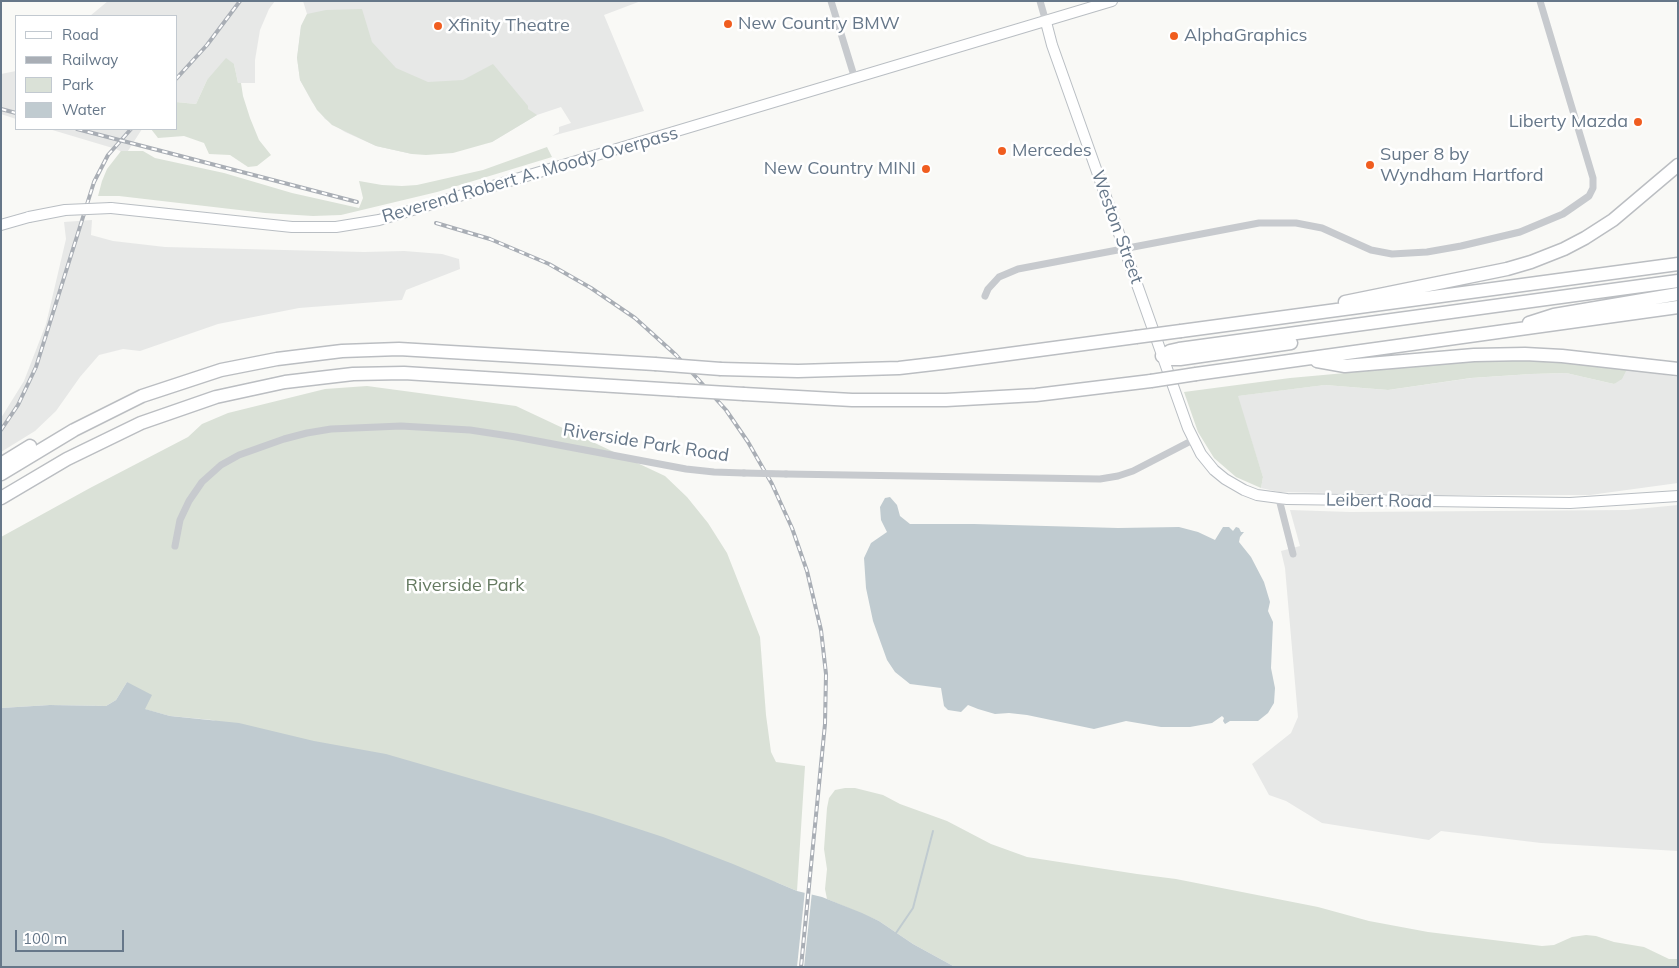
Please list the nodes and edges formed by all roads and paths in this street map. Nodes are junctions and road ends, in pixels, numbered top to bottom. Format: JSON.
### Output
{"nodes":[{"id":1,"x":831,"y":1,"type":"edge"},
{"id":2,"x":1040,"y":1,"type":"edge"},
{"id":3,"x":1112,"y":1,"type":"edge"},
{"id":4,"x":1540,"y":1,"type":"edge"},
{"id":5,"x":1046,"y":22,"type":"junction"},
{"id":6,"x":855,"y":79,"type":"junction"},
{"id":7,"x":1678,"y":165,"type":"edge"},
{"id":8,"x":1,"y":225,"type":"edge"},
{"id":9,"x":1124,"y":248,"type":"junction"},
{"id":10,"x":1678,"y":264,"type":"edge"},
{"id":11,"x":1678,"y":281,"type":"edge"},
{"id":12,"x":1678,"y":289,"type":"edge"},
{"id":13,"x":1678,"y":294,"type":"edge"},
{"id":14,"x":985,"y":296,"type":"dead end"},
{"id":15,"x":1678,"y":307,"type":"edge"},
{"id":16,"x":1304,"y":315,"type":"junction"},
{"id":17,"x":1510,"y":331,"type":"junction"},
{"id":18,"x":1162,"y":356,"type":"junction"},
{"id":19,"x":1307,"y":359,"type":"junction"},
{"id":20,"x":1678,"y":369,"type":"edge"},
{"id":21,"x":89,"y":422,"type":"junction"},
{"id":22,"x":1193,"y":440,"type":"junction"},
{"id":23,"x":1,"y":464,"type":"edge"},
{"id":24,"x":1,"y":474,"type":"edge"},
{"id":25,"x":16,"y":488,"type":"junction"},
{"id":26,"x":1678,"y":496,"type":"edge"},
{"id":27,"x":1,"y":498,"type":"edge"},
{"id":28,"x":1279,"y":499,"type":"junction"},
{"id":29,"x":1,"y":504,"type":"edge"},
{"id":30,"x":175,"y":546,"type":"dead end"},
{"id":31,"x":1292,"y":554,"type":"dead end"}],
"edges":[{"from":1,"to":6,"type":"street"},
{"from":2,"to":5,"type":"street"},
{"from":3,"to":5,"type":"main road"},
{"from":4,"to":9,"type":"street"},
{"from":5,"to":6,"type":"main road","name":"Reverend Robert A. Moody Overpass"},
{"from":5,"to":9,"type":"main road","name":"Weston Street"},
{"from":6,"to":8,"type":"main road","name":"Reverend Robert A. Moody Overpass","bridge":true},
{"from":7,"to":16,"type":"highway"},
{"from":9,"to":14,"type":"street"},
{"from":9,"to":18,"type":"main road","name":"Weston Street"},
{"from":10,"to":16,"type":"highway"},
{"from":11,"to":18,"type":"highway"},
{"from":12,"to":18,"type":"highway"},
{"from":13,"to":17,"type":"highway"},
{"from":15,"to":17,"type":"highway"},
{"from":16,"to":21,"type":"highway","bridge":true},
{"from":17,"to":19,"type":"highway"},
{"from":18,"to":22,"type":"main road","name":"Leibert Road"},
{"from":19,"to":20,"type":"highway"},
{"from":19,"to":25,"type":"highway","bridge":true},
{"from":21,"to":23,"type":"highway"},
{"from":21,"to":24,"type":"highway"},
{"from":22,"to":28,"type":"main road","name":"Leibert Road"},
{"from":22,"to":30,"type":"street","name":"Riverside Park Road","bridge":true},
{"from":25,"to":27,"type":"highway"},
{"from":25,"to":29,"type":"highway"},
{"from":26,"to":28,"type":"main road","name":"Leibert Road"},
{"from":28,"to":31,"type":"street"}]}
